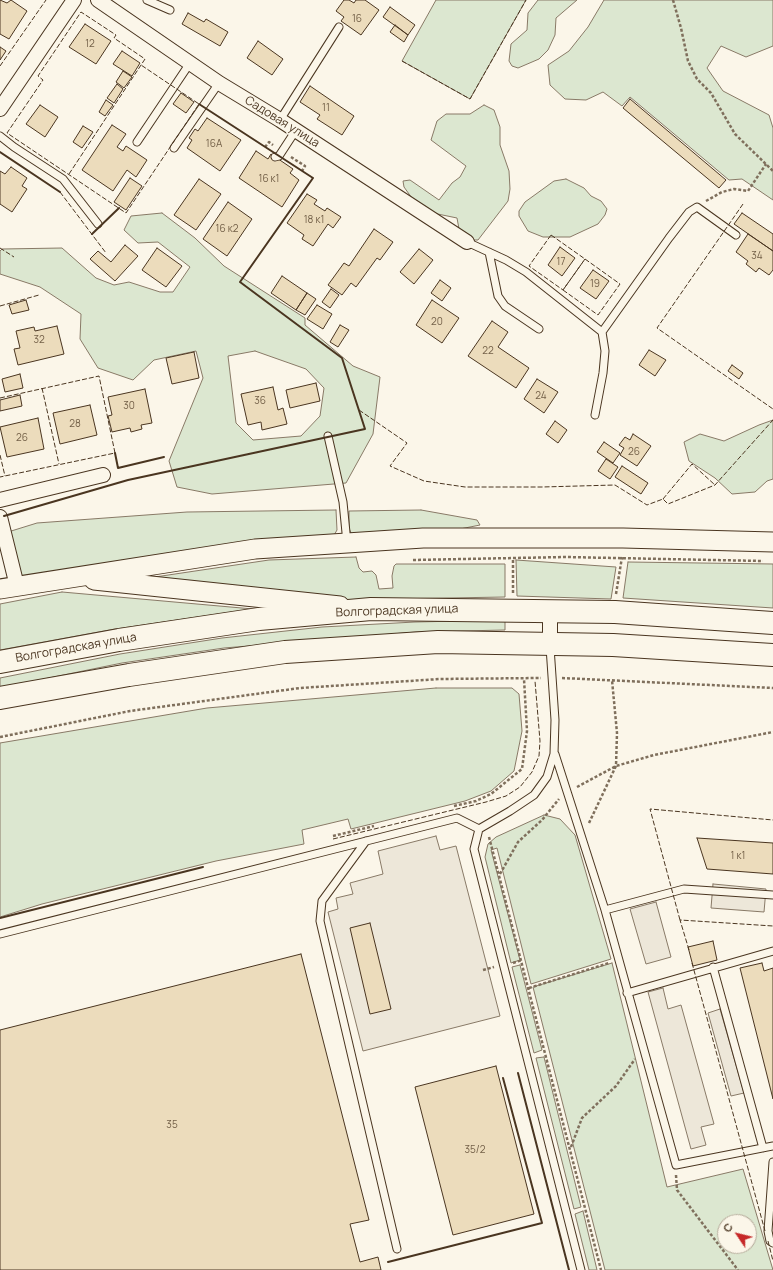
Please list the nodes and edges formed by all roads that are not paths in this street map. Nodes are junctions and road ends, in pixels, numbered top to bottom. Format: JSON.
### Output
{"nodes":[{"id":1,"x":74,"y":0,"type":"edge"},
{"id":2,"x":98,"y":0,"type":"edge"},
{"id":3,"x":147,"y":0,"type":"edge"},
{"id":4,"x":170,"y":10,"type":"dead end"},
{"id":5,"x":338,"y":26,"type":"dead end"},
{"id":6,"x":190,"y":63,"type":"junction"},
{"id":7,"x":219,"y":82,"type":"junction"},
{"id":8,"x":0,"y":109,"type":"edge"},
{"id":9,"x":280,"y":120,"type":"junction"},
{"id":10,"x":296,"y":130,"type":"junction"},
{"id":11,"x":0,"y":136,"type":"edge"},
{"id":12,"x":137,"y":142,"type":"dead end"},
{"id":13,"x":174,"y":148,"type":"dead end"},
{"id":14,"x":275,"y":157,"type":"dead end"},
{"id":15,"x":98,"y":224,"type":"dead end"},
{"id":16,"x":736,"y":235,"type":"dead end"},
{"id":17,"x":467,"y":242,"type":"joint"},
{"id":18,"x":489,"y":252,"type":"junction"},
{"id":19,"x":540,"y":329,"type":"dead end"},
{"id":20,"x":602,"y":332,"type":"junction"},
{"id":21,"x":595,"y":415,"type":"dead end"},
{"id":22,"x":328,"y":436,"type":"dead end"},
{"id":23,"x":103,"y":475,"type":"dead end"},
{"id":24,"x":0,"y":500,"type":"edge"},
{"id":25,"x":0,"y":517,"type":"edge"},
{"id":26,"x":773,"y":542,"type":"edge"},
{"id":27,"x":347,"y":543,"type":"junction"},
{"id":28,"x":66,"y":578,"type":"junction"},
{"id":29,"x":8,"y":588,"type":"edge"},
{"id":30,"x":371,"y":609,"type":"junction"},
{"id":31,"x":550,"y":611,"type":"junction"},
{"id":32,"x":773,"y":623,"type":"edge"},
{"id":33,"x":550,"y":643,"type":"junction"},
{"id":34,"x":773,"y":655,"type":"edge"},
{"id":35,"x":0,"y":662,"type":"edge"},
{"id":36,"x":0,"y":698,"type":"edge"},
{"id":37,"x":554,"y":754,"type":"junction"},
{"id":38,"x":479,"y":829,"type":"junction"},
{"id":39,"x":366,"y":841,"type":"junction"},
{"id":40,"x":773,"y":896,"type":"edge"},
{"id":41,"x":605,"y":910,"type":"junction"},
{"id":42,"x":0,"y":934,"type":"edge"},
{"id":43,"x":773,"y":951,"type":"edge"},
{"id":44,"x":713,"y":967,"type":"junction"},
{"id":45,"x":628,"y":993,"type":"junction"},
{"id":46,"x":773,"y":1146,"type":"edge"},
{"id":47,"x":763,"y":1148,"type":"junction"},
{"id":48,"x":773,"y":1162,"type":"edge"},
{"id":49,"x":773,"y":1243,"type":"edge"},
{"id":50,"x":397,"y":1249,"type":"dead end"},
{"id":51,"x":582,"y":1270,"type":"edge"}],
"edges":[{"from":1,"to":8,"type":"street"},
{"from":2,"to":6,"type":"street","name":"Садовая улица"},
{"from":3,"to":4,"type":"lane"},
{"from":5,"to":9,"type":"lane"},
{"from":6,"to":7,"type":"street","name":"Садовая улица"},
{"from":6,"to":12,"type":"lane"},
{"from":7,"to":9,"type":"street","name":"Садовая улица"},
{"from":7,"to":13,"type":"lane"},
{"from":9,"to":10,"type":"street","name":"Садовая улица"},
{"from":10,"to":14,"type":"lane"},
{"from":10,"to":17,"type":"street","name":"Садовая улица"},
{"from":11,"to":15,"type":"lane"},
{"from":16,"to":20,"type":"lane"},
{"from":17,"to":18,"type":"lane"},
{"from":18,"to":19,"type":"lane"},
{"from":18,"to":20,"type":"lane"},
{"from":20,"to":21,"type":"lane"},
{"from":22,"to":27,"type":"lane"},
{"from":23,"to":24,"type":"street"},
{"from":25,"to":29,"type":"street"},
{"from":26,"to":27,"type":"main road"},
{"from":27,"to":28,"type":"main road"},
{"from":28,"to":29,"type":"main road"},
{"from":28,"to":30,"type":"main road"},
{"from":30,"to":31,"type":"main road","name":"Волгоградская улица"},
{"from":30,"to":35,"type":"main road","name":"Волгоградская улица"},
{"from":31,"to":32,"type":"main road","name":"Волгоградская улица"},
{"from":31,"to":33,"type":"street"},
{"from":33,"to":34,"type":"main road"},
{"from":33,"to":36,"type":"main road"},
{"from":33,"to":37,"type":"lane"},
{"from":37,"to":38,"type":"lane"},
{"from":37,"to":41,"type":"lane"},
{"from":38,"to":39,"type":"lane"},
{"from":38,"to":51,"type":"lane"},
{"from":39,"to":42,"type":"lane"},
{"from":39,"to":50,"type":"lane"},
{"from":40,"to":41,"type":"lane"},
{"from":41,"to":45,"type":"lane"},
{"from":43,"to":44,"type":"lane"},
{"from":44,"to":45,"type":"lane"},
{"from":44,"to":47,"type":"lane"},
{"from":45,"to":47,"type":"lane"},
{"from":46,"to":47,"type":"lane"},
{"from":48,"to":49,"type":"lane"}]}
